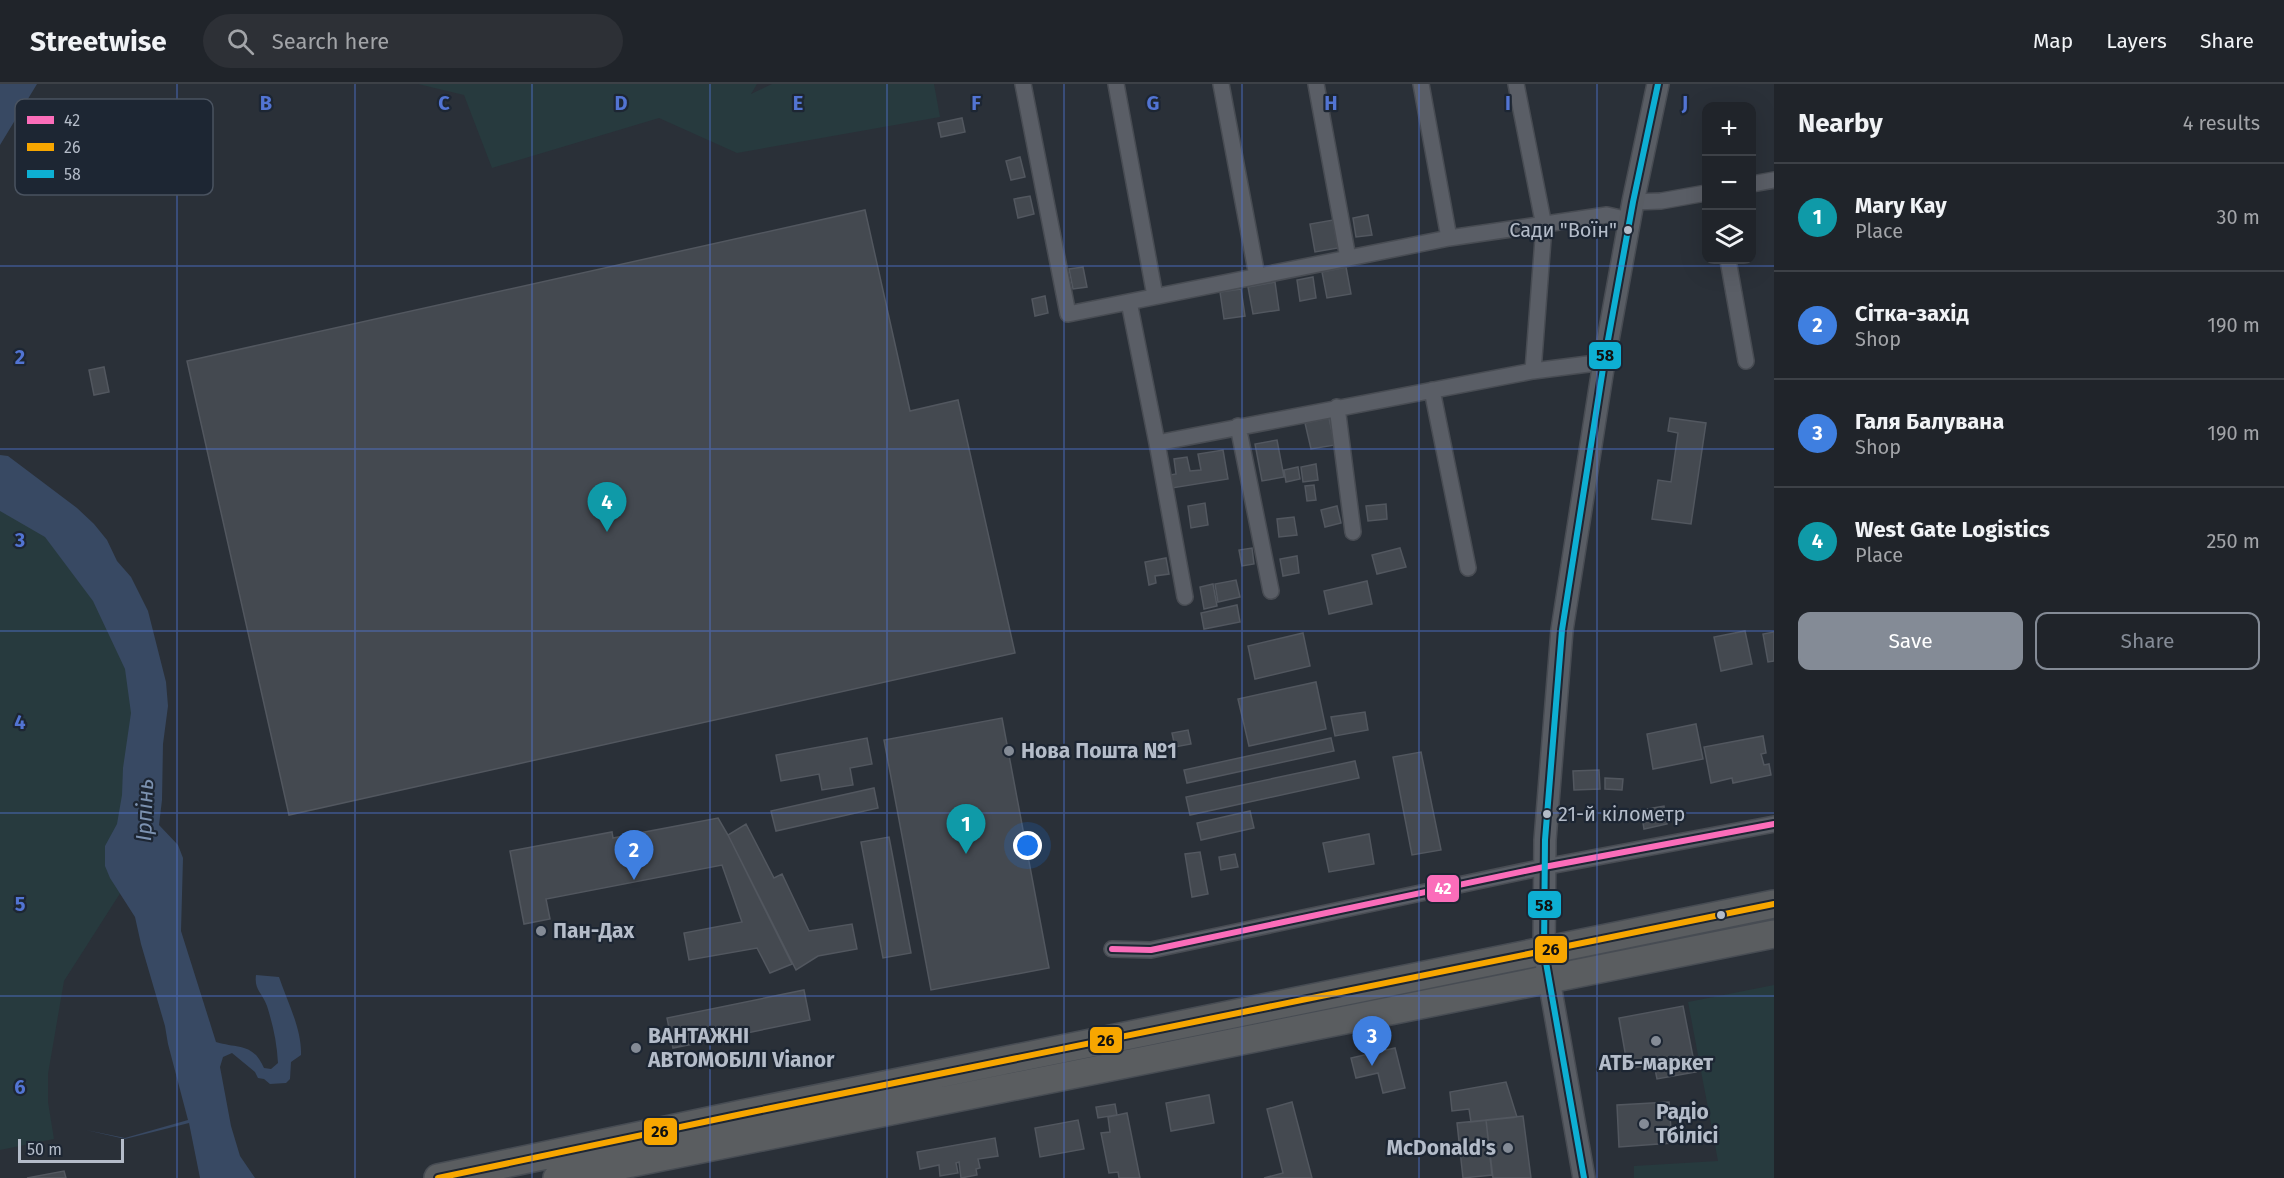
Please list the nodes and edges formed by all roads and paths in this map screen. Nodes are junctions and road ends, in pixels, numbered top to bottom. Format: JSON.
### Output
{"nodes":[{"id":1,"x":1023,"y":84,"type":"edge"},
{"id":2,"x":1116,"y":84,"type":"edge"},
{"id":3,"x":1221,"y":84,"type":"edge"},
{"id":4,"x":1316,"y":84,"type":"edge"},
{"id":5,"x":1421,"y":84,"type":"edge"},
{"id":6,"x":1516,"y":84,"type":"edge"},
{"id":7,"x":1658,"y":84,"type":"edge"},
{"id":8,"x":1774,"y":180,"type":"edge"},
{"id":9,"x":1756,"y":183,"type":"edge"},
{"id":10,"x":1702,"y":194,"type":"edge"},
{"id":11,"x":1631,"y":211,"type":"junction"},
{"id":12,"x":1544,"y":226,"type":"junction"},
{"id":13,"x":1449,"y":238,"type":"junction"},
{"id":14,"x":1348,"y":258,"type":"junction"},
{"id":15,"x":1729,"y":264,"type":"edge"},
{"id":16,"x":1257,"y":276,"type":"junction"},
{"id":17,"x":1155,"y":296,"type":"junction"},
{"id":18,"x":1128,"y":302,"type":"junction"},
{"id":19,"x":1746,"y":361,"type":"dead end"},
{"id":20,"x":1604,"y":362,"type":"junction"},
{"id":21,"x":1533,"y":371,"type":"junction"},
{"id":22,"x":1432,"y":390,"type":"junction"},
{"id":23,"x":1337,"y":407,"type":"junction"},
{"id":24,"x":1238,"y":426,"type":"junction"},
{"id":25,"x":1157,"y":442,"type":"junction"},
{"id":26,"x":1353,"y":532,"type":"dead end"},
{"id":27,"x":1468,"y":568,"type":"dead end"},
{"id":28,"x":1271,"y":591,"type":"dead end"},
{"id":29,"x":1185,"y":597,"type":"dead end"},
{"id":30,"x":1774,"y":824,"type":"edge"},
{"id":31,"x":1544,"y":867,"type":"junction"},
{"id":32,"x":1774,"y":904,"type":"edge"},
{"id":33,"x":1774,"y":934,"type":"edge"},
{"id":34,"x":1112,"y":949,"type":"dead end"},
{"id":35,"x":1544,"y":951,"type":"junction"},
{"id":36,"x":1549,"y":981,"type":"junction"},
{"id":37,"x":438,"y":1178,"type":"edge"},
{"id":38,"x":557,"y":1178,"type":"edge"},
{"id":39,"x":1584,"y":1178,"type":"edge"}],
"edges":[{"from":1,"to":18,"type":"street"},
{"from":2,"to":17,"type":"street"},
{"from":3,"to":16,"type":"street"},
{"from":4,"to":14,"type":"street"},
{"from":5,"to":13,"type":"street"},
{"from":6,"to":12,"type":"street"},
{"from":7,"to":11,"type":"main road"},
{"from":8,"to":9,"type":"street"},
{"from":10,"to":11,"type":"street"},
{"from":11,"to":12,"type":"street"},
{"from":11,"to":20,"type":"main road"},
{"from":12,"to":13,"type":"street"},
{"from":12,"to":21,"type":"street"},
{"from":13,"to":14,"type":"street"},
{"from":14,"to":16,"type":"street"},
{"from":15,"to":19,"type":"street"},
{"from":16,"to":17,"type":"street"},
{"from":17,"to":18,"type":"street"},
{"from":18,"to":25,"type":"street"},
{"from":20,"to":21,"type":"street"},
{"from":20,"to":31,"type":"main road"},
{"from":21,"to":22,"type":"street"},
{"from":22,"to":23,"type":"street"},
{"from":22,"to":27,"type":"street"},
{"from":23,"to":24,"type":"street"},
{"from":23,"to":26,"type":"street"},
{"from":24,"to":25,"type":"street"},
{"from":24,"to":28,"type":"street"},
{"from":25,"to":29,"type":"street"},
{"from":30,"to":31,"type":"street"},
{"from":31,"to":34,"type":"street"},
{"from":31,"to":35,"type":"main road"},
{"from":32,"to":35,"type":"highway"},
{"from":33,"to":36,"type":"highway"},
{"from":35,"to":36,"type":"main road"},
{"from":35,"to":37,"type":"highway"},
{"from":36,"to":38,"type":"highway"},
{"from":36,"to":39,"type":"main road"}]}
